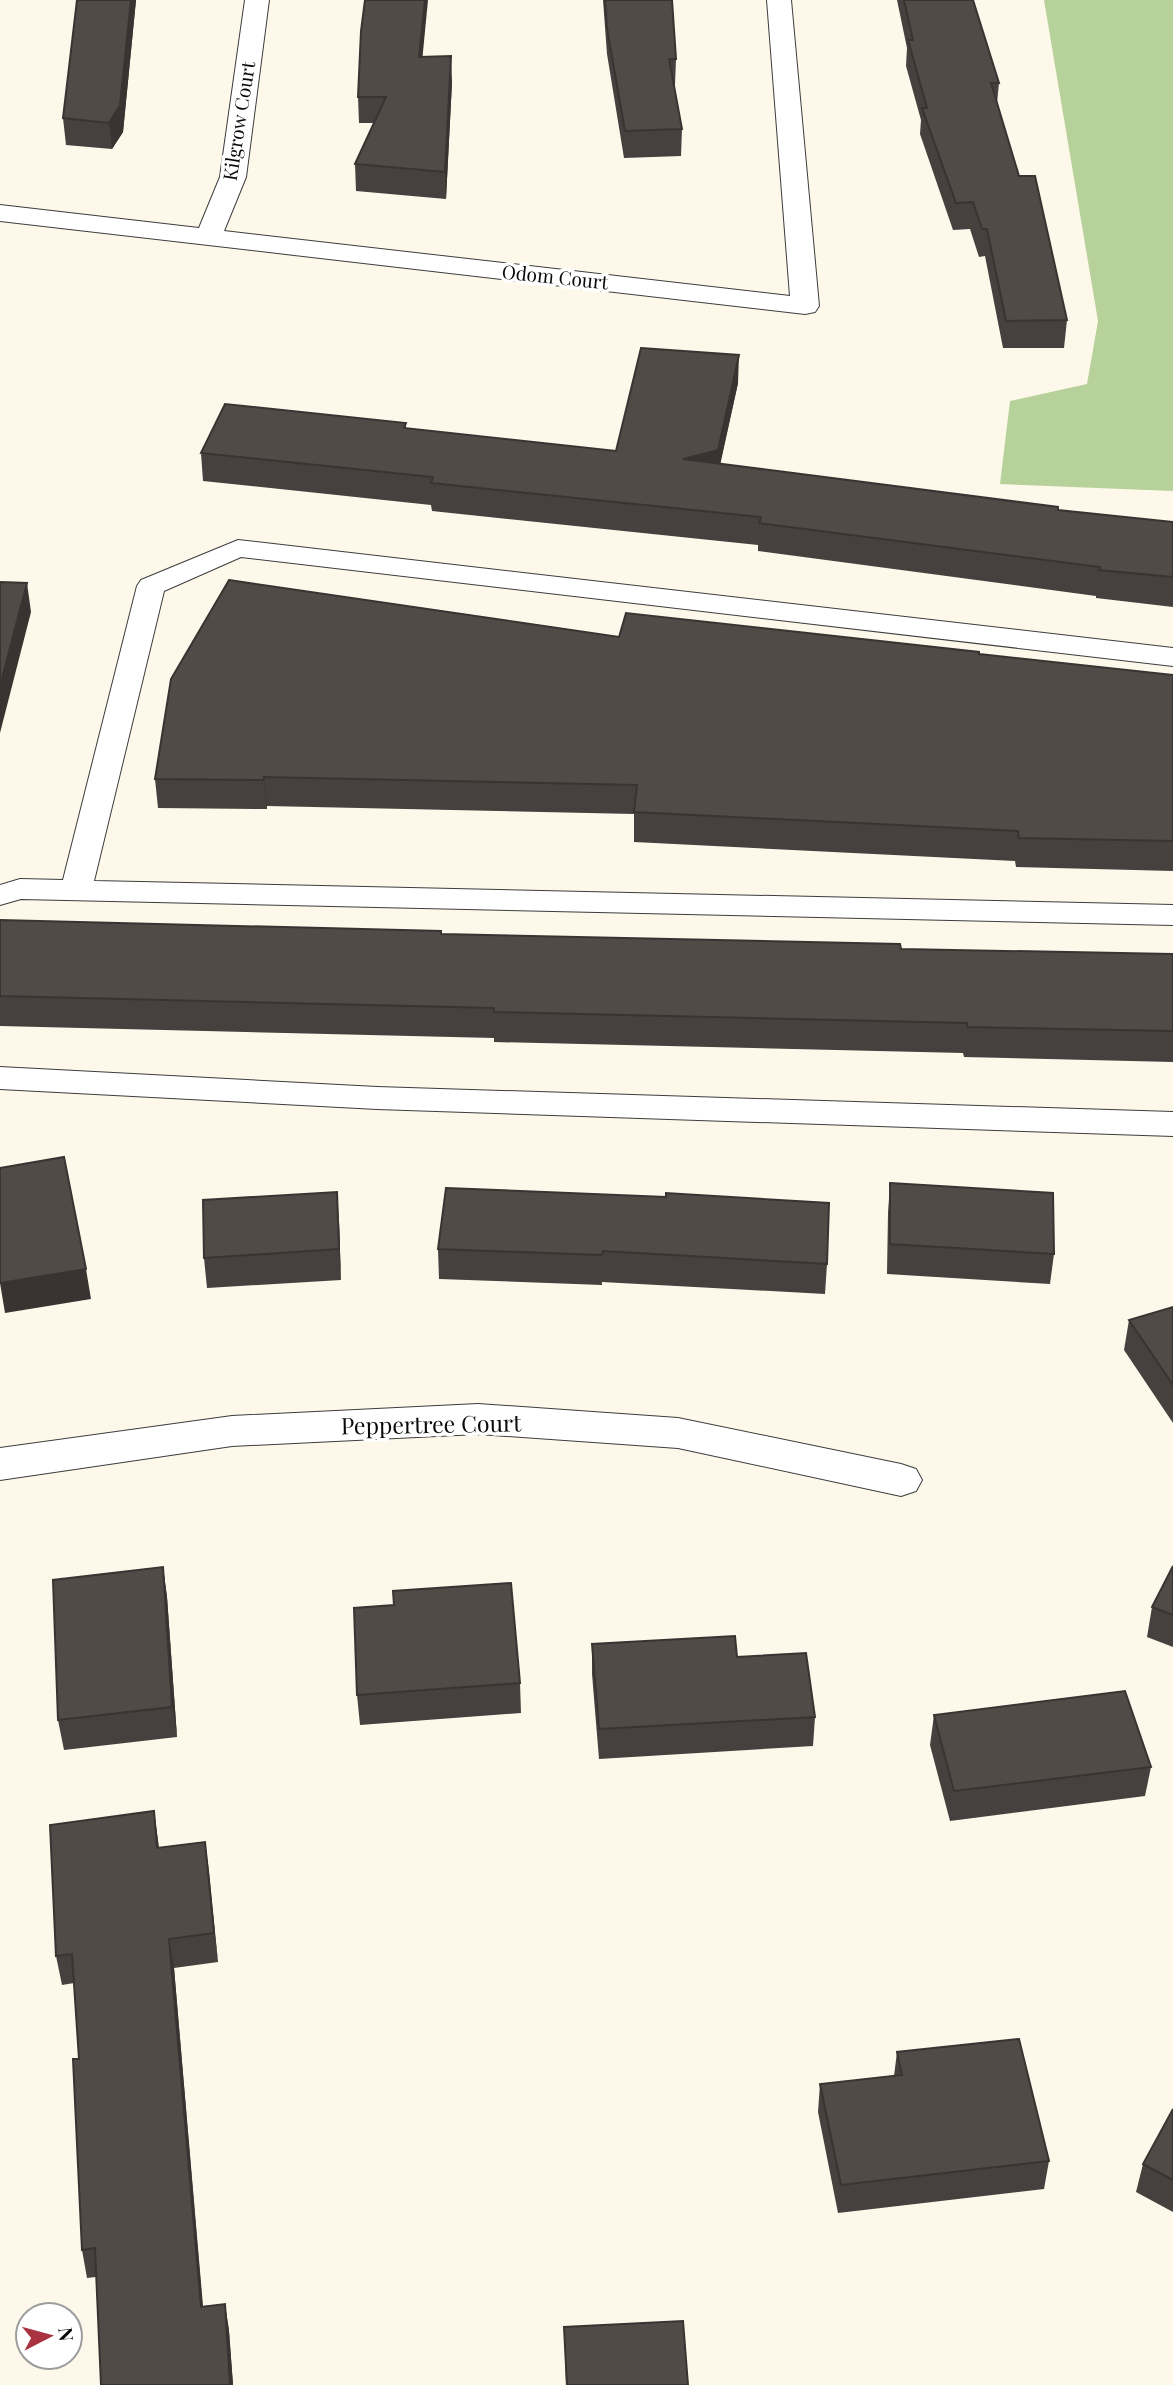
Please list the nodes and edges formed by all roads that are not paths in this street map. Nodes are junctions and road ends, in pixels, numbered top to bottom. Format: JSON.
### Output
{"nodes":[{"id":1,"x":257,"y":0,"type":"edge"},
{"id":2,"x":779,"y":0,"type":"edge"},
{"id":3,"x":0,"y":213,"type":"edge"},
{"id":4,"x":208,"y":238,"type":"junction"},
{"id":5,"x":1173,"y":657,"type":"edge"},
{"id":6,"x":76,"y":890,"type":"junction"},
{"id":7,"x":0,"y":895,"type":"edge"},
{"id":8,"x":1173,"y":915,"type":"edge"},
{"id":9,"x":0,"y":1078,"type":"edge"},
{"id":10,"x":1173,"y":1124,"type":"edge"},
{"id":11,"x":0,"y":1464,"type":"edge"},
{"id":12,"x":901,"y":1480,"type":"dead end"}],
"edges":[{"from":1,"to":4,"type":"street","name":"Kilgrow Court"},
{"from":2,"to":4,"type":"street","name":"Odom Court"},
{"from":3,"to":4,"type":"street","name":"Odom Court"},
{"from":5,"to":6,"type":"lane"},
{"from":6,"to":7,"type":"lane"},
{"from":6,"to":8,"type":"lane"},
{"from":9,"to":10,"type":"lane"},
{"from":11,"to":12,"type":"street","name":"Peppertree Court"}]}
